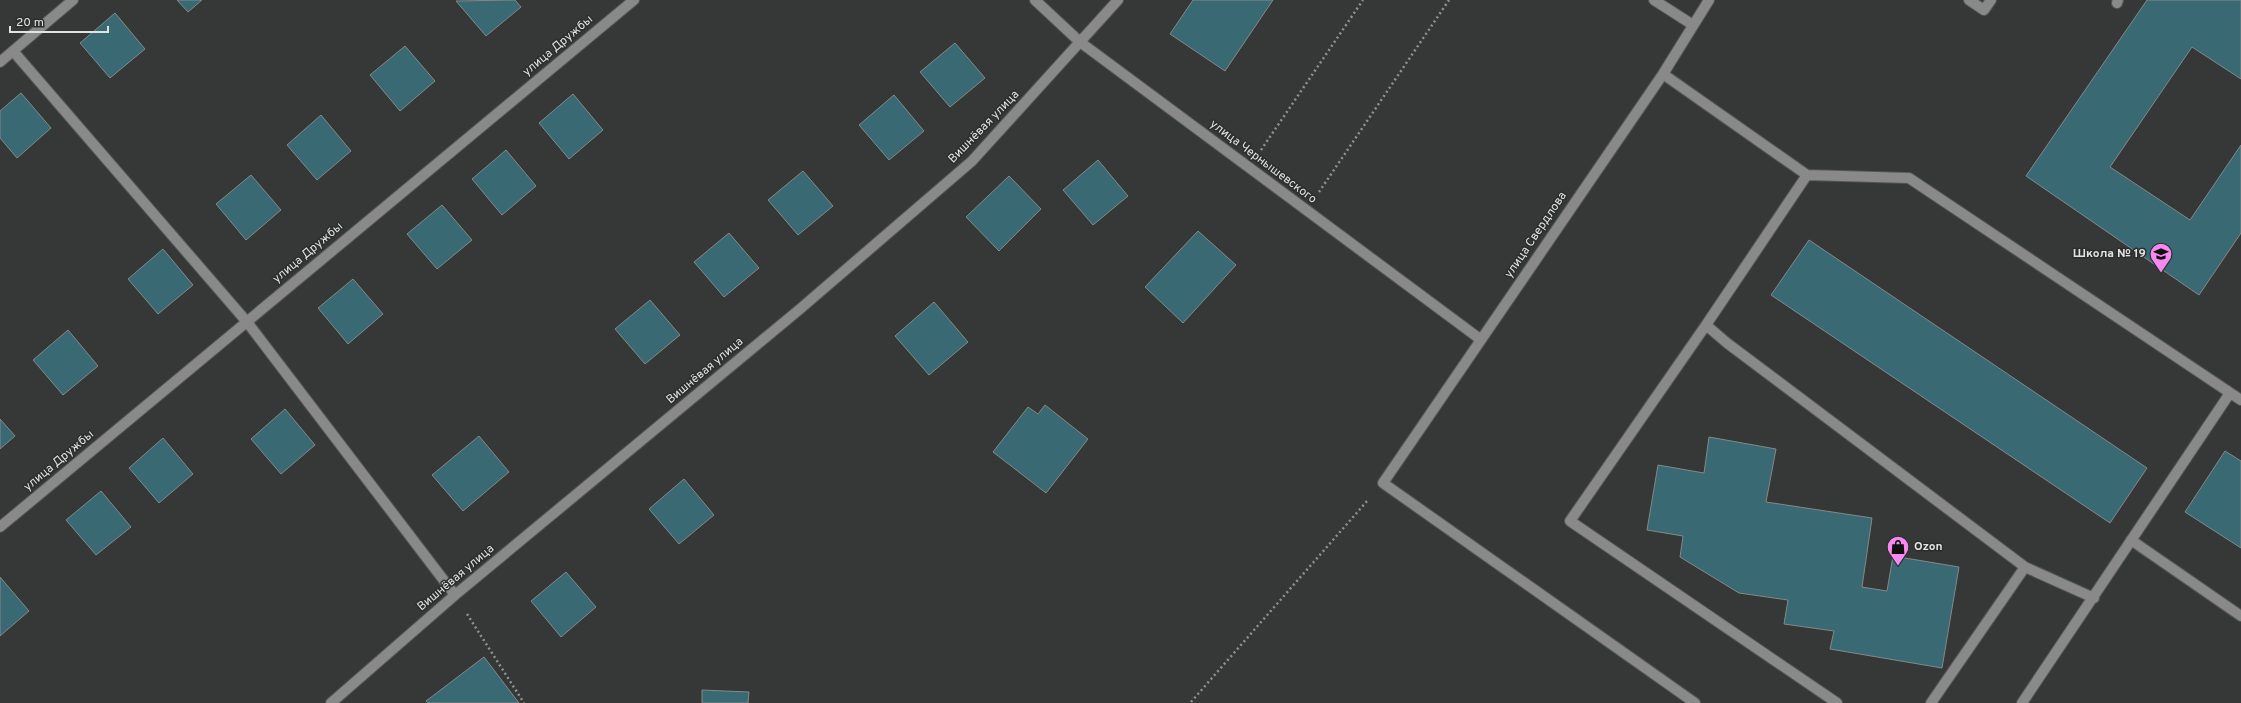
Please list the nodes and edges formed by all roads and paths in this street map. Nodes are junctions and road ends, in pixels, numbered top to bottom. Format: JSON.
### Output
{"nodes":[{"id":1,"x":73,"y":0,"type":"edge"},
{"id":2,"x":634,"y":0,"type":"edge"},
{"id":3,"x":1035,"y":0,"type":"edge"},
{"id":4,"x":1118,"y":0,"type":"edge"},
{"id":5,"x":1363,"y":0,"type":"edge"},
{"id":6,"x":1449,"y":0,"type":"edge"},
{"id":7,"x":1654,"y":0,"type":"edge"},
{"id":8,"x":1709,"y":0,"type":"edge"},
{"id":9,"x":1969,"y":0,"type":"edge"},
{"id":10,"x":1992,"y":0,"type":"edge"},
{"id":11,"x":1693,"y":25,"type":"junction"},
{"id":12,"x":1080,"y":42,"type":"junction"},
{"id":13,"x":13,"y":51,"type":"junction"},
{"id":14,"x":0,"y":62,"type":"edge"},
{"id":15,"x":1663,"y":74,"type":"junction"},
{"id":16,"x":1249,"y":167,"type":"junction"},
{"id":17,"x":1807,"y":175,"type":"junction"},
{"id":18,"x":1307,"y":211,"type":"junction"},
{"id":19,"x":247,"y":322,"type":"junction"},
{"id":20,"x":1706,"y":325,"type":"junction"},
{"id":21,"x":1480,"y":339,"type":"junction"},
{"id":22,"x":2230,"y":393,"type":"junction"},
{"id":23,"x":2241,"y":400,"type":"edge"},
{"id":24,"x":1383,"y":483,"type":"junction"},
{"id":25,"x":0,"y":527,"type":"edge"},
{"id":26,"x":2131,"y":540,"type":"junction"},
{"id":27,"x":2025,"y":567,"type":"junction"},
{"id":28,"x":455,"y":596,"type":"junction"},
{"id":29,"x":2094,"y":598,"type":"junction"},
{"id":30,"x":2241,"y":616,"type":"edge"},
{"id":31,"x":1191,"y":702,"type":"edge"},
{"id":32,"x":331,"y":703,"type":"edge"},
{"id":33,"x":524,"y":703,"type":"edge"},
{"id":34,"x":1694,"y":703,"type":"edge"},
{"id":35,"x":1837,"y":703,"type":"edge"},
{"id":36,"x":1931,"y":703,"type":"edge"},
{"id":37,"x":2022,"y":703,"type":"edge"}],
"edges":[{"from":1,"to":13,"type":"street"},
{"from":2,"to":19,"type":"street","name":"улица Дружбы"},
{"from":3,"to":12,"type":"street","name":"улица Чернышевского"},
{"from":4,"to":12,"type":"street","name":"Вишнёвая улица"},
{"from":5,"to":16,"type":"path"},
{"from":6,"to":18,"type":"path"},
{"from":7,"to":11,"type":"street"},
{"from":8,"to":11,"type":"street","name":"улица Свердлова"},
{"from":9,"to":10,"type":"street"},
{"from":11,"to":15,"type":"street","name":"улица Свердлова"},
{"from":12,"to":16,"type":"street","name":"улица Чернышевского"},
{"from":12,"to":28,"type":"street","name":"Вишнёвая улица"},
{"from":13,"to":14,"type":"street"},
{"from":13,"to":19,"type":"street"},
{"from":15,"to":17,"type":"street"},
{"from":15,"to":21,"type":"street","name":"улица Свердлова"},
{"from":16,"to":18,"type":"street","name":"улица Чернышевского"},
{"from":17,"to":20,"type":"street"},
{"from":17,"to":22,"type":"street"},
{"from":18,"to":21,"type":"street","name":"улица Чернышевского"},
{"from":19,"to":25,"type":"street","name":"улица Дружбы"},
{"from":19,"to":28,"type":"street"},
{"from":20,"to":27,"type":"street"},
{"from":20,"to":35,"type":"street"},
{"from":21,"to":24,"type":"street","name":"улица Свердлова"},
{"from":22,"to":23,"type":"street"},
{"from":22,"to":26,"type":"street"},
{"from":24,"to":31,"type":"path"},
{"from":24,"to":34,"type":"street"},
{"from":26,"to":29,"type":"street"},
{"from":26,"to":30,"type":"street"},
{"from":27,"to":29,"type":"street"},
{"from":27,"to":36,"type":"street"},
{"from":28,"to":32,"type":"street","name":"Вишнёвая улица"},
{"from":28,"to":33,"type":"path"},
{"from":29,"to":37,"type":"street"}]}
